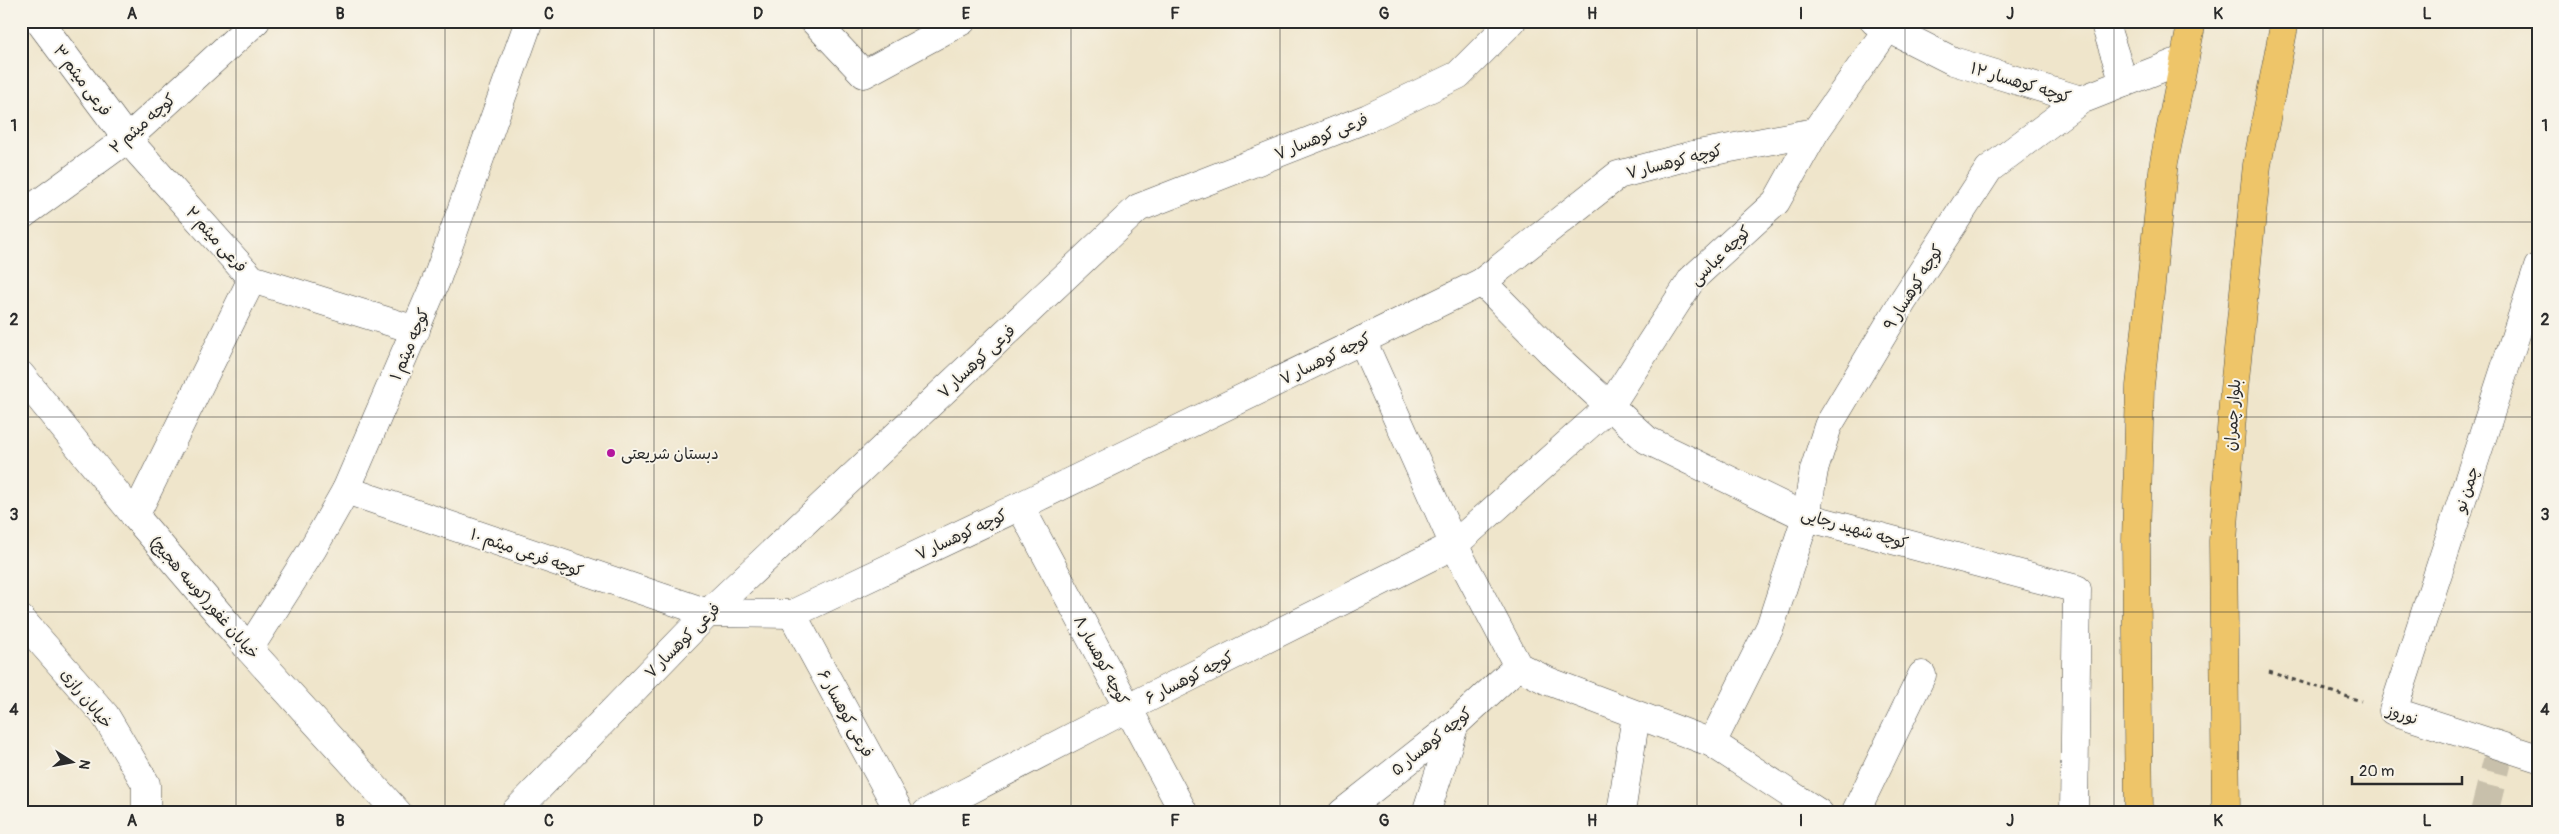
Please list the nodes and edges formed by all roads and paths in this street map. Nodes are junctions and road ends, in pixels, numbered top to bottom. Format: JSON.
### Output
{"nodes":[{"id":1,"x":39,"y":21,"type":"edge"},
{"id":2,"x":256,"y":21,"type":"edge"},
{"id":3,"x":529,"y":21,"type":"edge"},
{"id":4,"x":814,"y":21,"type":"edge"},
{"id":5,"x":962,"y":21,"type":"edge"},
{"id":6,"x":1512,"y":21,"type":"edge"},
{"id":7,"x":2104,"y":21,"type":"edge"},
{"id":8,"x":2192,"y":21,"type":"edge"},
{"id":9,"x":2285,"y":21,"type":"edge"},
{"id":10,"x":1881,"y":25,"type":"edge"},
{"id":11,"x":2185,"y":59,"type":"junction"},
{"id":12,"x":2124,"y":83,"type":"junction"},
{"id":13,"x":2081,"y":100,"type":"junction"},
{"id":14,"x":1816,"y":132,"type":"junction"},
{"id":15,"x":127,"y":139,"type":"junction"},
{"id":16,"x":21,"y":216,"type":"edge"},
{"id":17,"x":2538,"y":267,"type":"edge"},
{"id":18,"x":252,"y":279,"type":"junction"},
{"id":19,"x":1482,"y":282,"type":"junction"},
{"id":20,"x":416,"y":330,"type":"junction"},
{"id":21,"x":1362,"y":340,"type":"junction"},
{"id":22,"x":21,"y":374,"type":"edge"},
{"id":23,"x":1610,"y":406,"type":"junction"},
{"id":24,"x":346,"y":490,"type":"junction"},
{"id":25,"x":1020,"y":506,"type":"junction"},
{"id":26,"x":135,"y":516,"type":"junction"},
{"id":27,"x":1806,"y":517,"type":"junction"},
{"id":28,"x":1454,"y":544,"type":"junction"},
{"id":29,"x":708,"y":613,"type":"junction"},
{"id":30,"x":792,"y":614,"type":"junction"},
{"id":31,"x":21,"y":619,"type":"edge"},
{"id":32,"x":249,"y":649,"type":"junction"},
{"id":33,"x":1518,"y":666,"type":"junction"},
{"id":34,"x":2269,"y":672,"type":"dead end"},
{"id":35,"x":1922,"y":675,"type":"dead end"},
{"id":36,"x":1128,"y":708,"type":"junction"},
{"id":37,"x":2393,"y":711,"type":"junction"},
{"id":38,"x":1636,"y":715,"type":"junction"},
{"id":39,"x":1455,"y":724,"type":"junction"},
{"id":40,"x":1712,"y":743,"type":"junction"},
{"id":41,"x":2538,"y":758,"type":"edge"},
{"id":42,"x":146,"y":813,"type":"edge"},
{"id":43,"x":398,"y":813,"type":"edge"},
{"id":44,"x":514,"y":813,"type":"edge"},
{"id":45,"x":900,"y":813,"type":"edge"},
{"id":46,"x":926,"y":813,"type":"edge"},
{"id":47,"x":1184,"y":813,"type":"edge"},
{"id":48,"x":1342,"y":813,"type":"edge"},
{"id":49,"x":1426,"y":813,"type":"edge"},
{"id":50,"x":1621,"y":813,"type":"edge"},
{"id":51,"x":1819,"y":813,"type":"edge"},
{"id":52,"x":1856,"y":813,"type":"edge"},
{"id":53,"x":2074,"y":813,"type":"edge"},
{"id":54,"x":2139,"y":813,"type":"edge"},
{"id":55,"x":2226,"y":813,"type":"edge"}],
"edges":[{"from":1,"to":15,"type":"street","name":"فرعی میثم ۳"},
{"from":2,"to":15,"type":"street","name":"کوچه میثم ۲"},
{"from":3,"to":20,"type":"street","name":"کوچه میثم ۱"},
{"from":4,"to":5,"type":"street"},
{"from":6,"to":29,"type":"street","name":"فرعی کوهسار ۷"},
{"from":7,"to":12,"type":"street"},
{"from":8,"to":11,"type":"main road"},
{"from":9,"to":55,"type":"main road","name":"بلوار چمران"},
{"from":10,"to":13,"type":"street","name":"کوچه کوهسار ۱۲"},
{"from":10,"to":14,"type":"street"},
{"from":11,"to":12,"type":"street","name":"کوچه کوهسار ۱۲"},
{"from":11,"to":54,"type":"main road"},
{"from":12,"to":13,"type":"street","name":"کوچه کوهسار ۱۲"},
{"from":13,"to":27,"type":"street","name":"کوچه کوهسار ۹"},
{"from":14,"to":19,"type":"street","name":"کوچه کوهسار ۷"},
{"from":14,"to":23,"type":"street","name":"کوچه عباسی"},
{"from":15,"to":16,"type":"street","name":"کوچه میثم ۲"},
{"from":15,"to":18,"type":"street","name":"فرعی میثم ۲"},
{"from":17,"to":37,"type":"street","name":"چمن نو"},
{"from":18,"to":20,"type":"street","name":"فرعی میثم ۲"},
{"from":18,"to":26,"type":"street"},
{"from":19,"to":21,"type":"street","name":"کوچه کوهسار ۷"},
{"from":19,"to":23,"type":"street","name":"کوچه شهید رجایی"},
{"from":20,"to":24,"type":"street","name":"کوچه میثم ۱"},
{"from":21,"to":25,"type":"street","name":"کوچه کوهسار ۷"},
{"from":21,"to":28,"type":"street"},
{"from":22,"to":26,"type":"street","name":"خیابان غفور(کوسه هجیج)"},
{"from":23,"to":27,"type":"street","name":"کوچه شهید رجایی"},
{"from":23,"to":28,"type":"street","name":"کوچه عباسی"},
{"from":24,"to":29,"type":"street","name":"کوچه فرعی میثم ۱۰"},
{"from":24,"to":32,"type":"street","name":"کوچه میثم ۱"},
{"from":25,"to":30,"type":"street","name":"کوچه کوهسار ۷"},
{"from":25,"to":36,"type":"street","name":"کوچه کوهسار ۸"},
{"from":26,"to":32,"type":"street","name":"خیابان غفور(کوسه هجیج)"},
{"from":27,"to":40,"type":"street","name":"کوچه کوهسار ۹"},
{"from":27,"to":53,"type":"street","name":"کوچه شهید رجایی"},
{"from":28,"to":33,"type":"street"},
{"from":28,"to":36,"type":"street","name":"کوچه کوهسار ۶"},
{"from":29,"to":30,"type":"street","name":"کوچه کوهسار ۷"},
{"from":29,"to":44,"type":"street","name":"فرعی کوهسار ۷"},
{"from":30,"to":45,"type":"street","name":"فرعی کوهسار ۶"},
{"from":31,"to":42,"type":"street","name":"خیابان رازی"},
{"from":32,"to":43,"type":"street","name":"خیابان غفور(کوسه هجیج)"},
{"from":33,"to":38,"type":"street"},
{"from":33,"to":39,"type":"street","name":"کوچه کوهسار ۵"},
{"from":34,"to":37,"type":"path","name":"نوروز"},
{"from":35,"to":52,"type":"street"},
{"from":36,"to":46,"type":"street","name":"کوچه کوهسار ۶"},
{"from":36,"to":47,"type":"street","name":"کوچه کوهسار ۸"},
{"from":37,"to":41,"type":"street","name":"نوروز"},
{"from":38,"to":40,"type":"street"},
{"from":38,"to":50,"type":"street"},
{"from":39,"to":48,"type":"street","name":"کوچه کوهسار ۵"},
{"from":39,"to":49,"type":"street"},
{"from":40,"to":51,"type":"street"}]}
